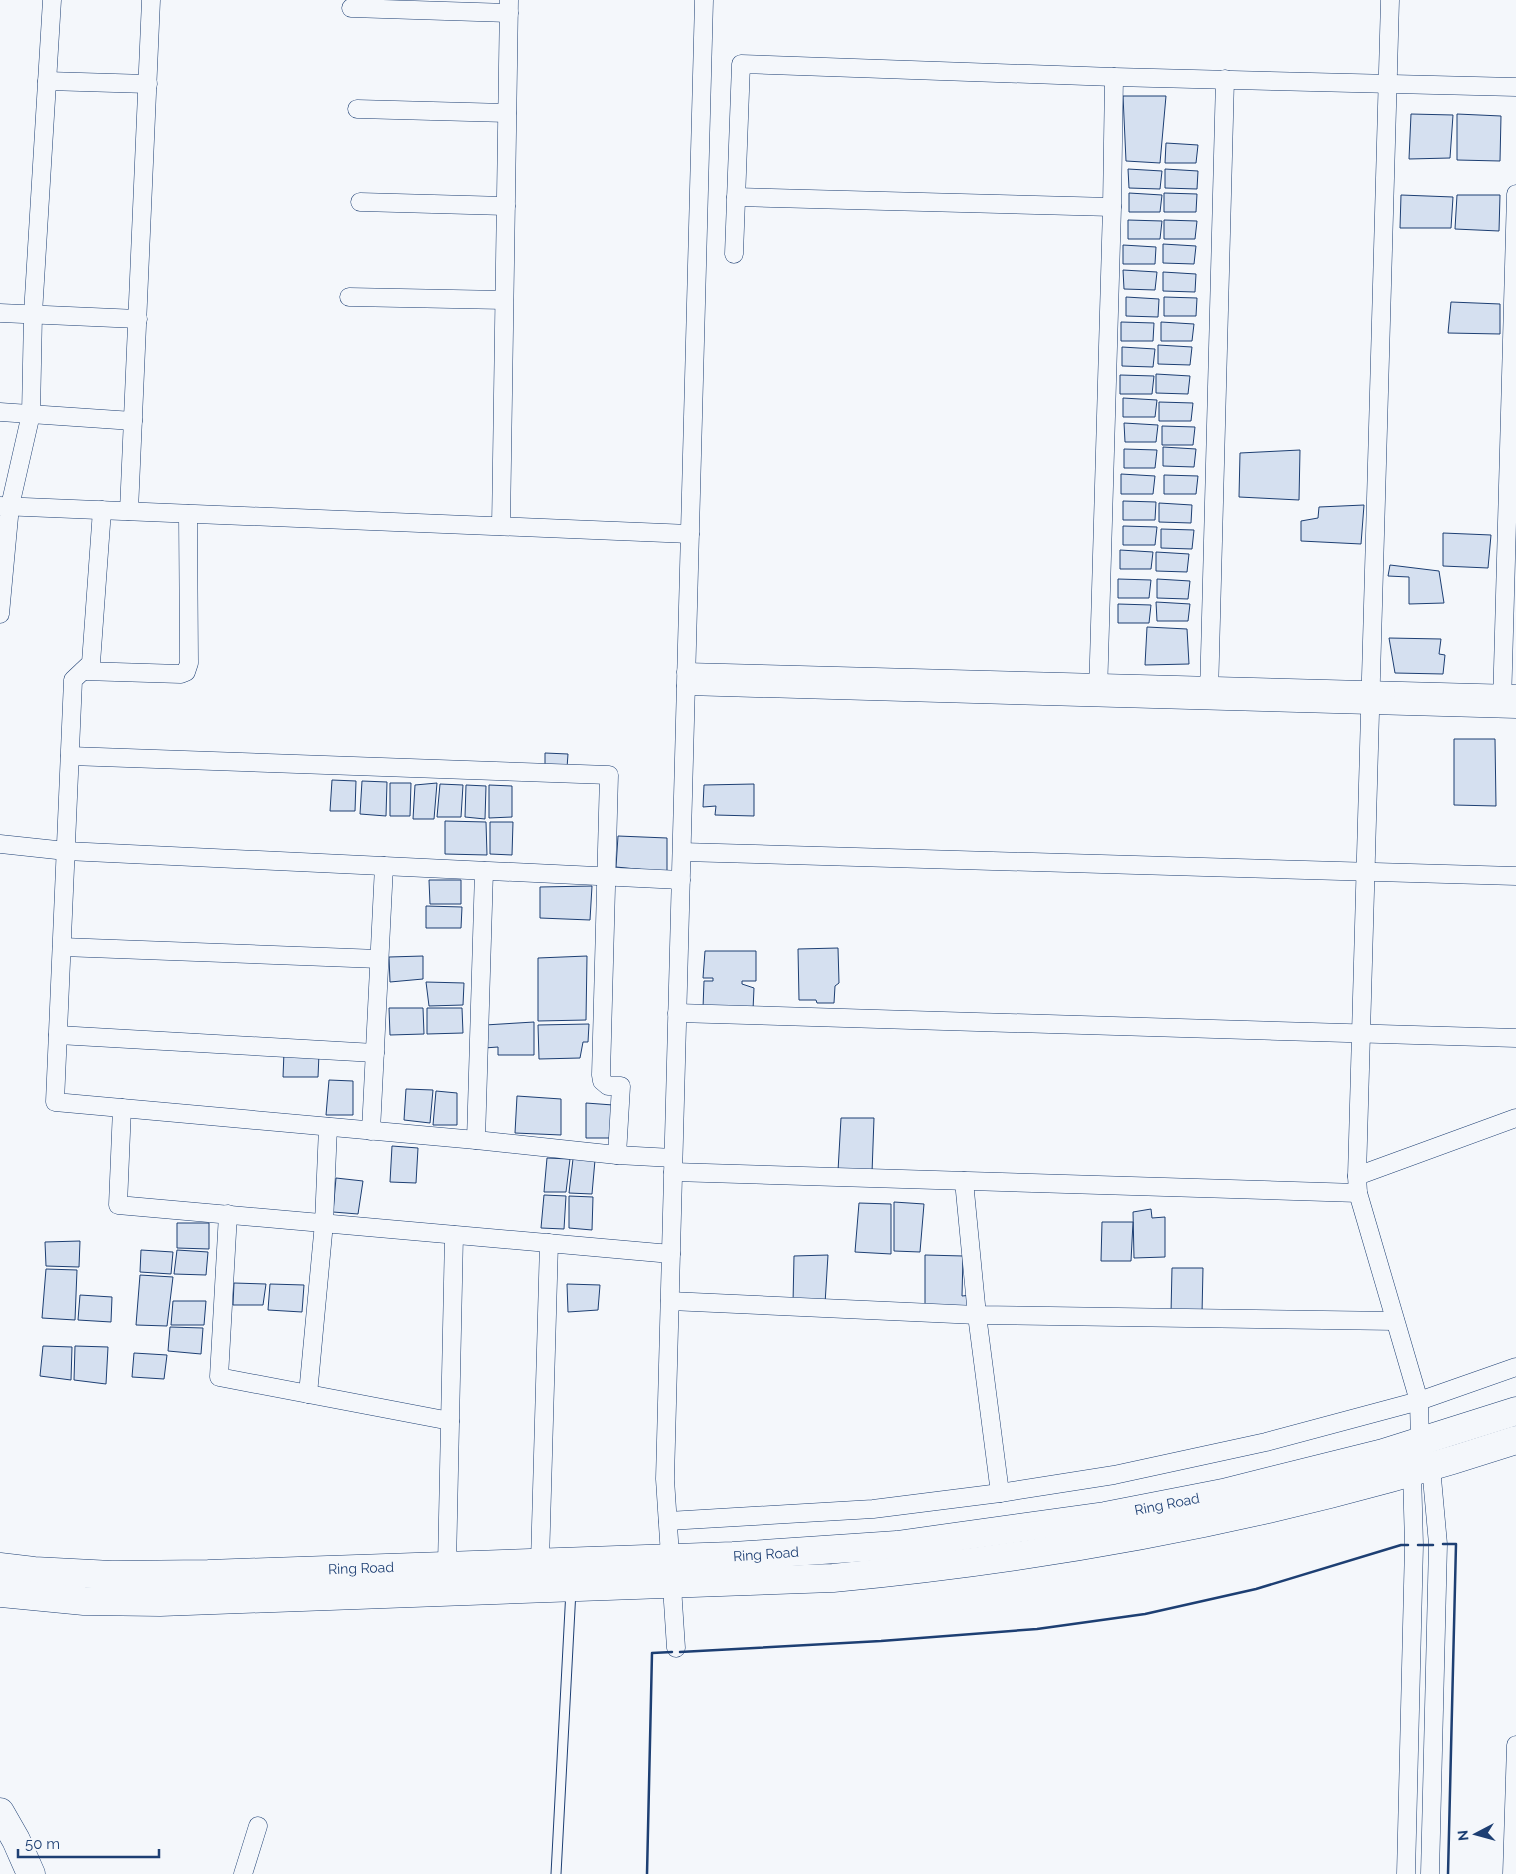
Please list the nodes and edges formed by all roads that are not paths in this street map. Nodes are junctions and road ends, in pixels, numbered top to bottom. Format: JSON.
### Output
{"nodes":[{"id":1,"x":52,"y":0,"type":"edge"},
{"id":2,"x":151,"y":0,"type":"edge"},
{"id":3,"x":704,"y":0,"type":"edge"},
{"id":4,"x":1390,"y":0,"type":"edge"},
{"id":5,"x":509,"y":7,"type":"edge"},
{"id":6,"x":351,"y":8,"type":"dead end"},
{"id":7,"x":1114,"y":77,"type":"junction"},
{"id":8,"x":1225,"y":79,"type":"junction"},
{"id":9,"x":47,"y":81,"type":"junction"},
{"id":10,"x":148,"y":84,"type":"junction"},
{"id":11,"x":1387,"y":84,"type":"junction"},
{"id":12,"x":1516,"y":87,"type":"edge"},
{"id":13,"x":357,"y":109,"type":"dead end"},
{"id":14,"x":507,"y":113,"type":"junction"},
{"id":15,"x":1516,"y":194,"type":"edge"},
{"id":16,"x":736,"y":197,"type":"junction"},
{"id":17,"x":360,"y":202,"type":"dead end"},
{"id":18,"x":506,"y":206,"type":"junction"},
{"id":19,"x":1112,"y":207,"type":"junction"},
{"id":20,"x":1516,"y":221,"type":"edge"},
{"id":21,"x":734,"y":254,"type":"dead end"},
{"id":22,"x":349,"y":297,"type":"dead end"},
{"id":23,"x":504,"y":300,"type":"junction"},
{"id":24,"x":0,"y":313,"type":"edge"},
{"id":25,"x":33,"y":314,"type":"junction"},
{"id":26,"x":138,"y":319,"type":"junction"},
{"id":27,"x":0,"y":412,"type":"edge"},
{"id":28,"x":31,"y":414,"type":"junction"},
{"id":29,"x":133,"y":421,"type":"junction"},
{"id":30,"x":5,"y":506,"type":"edge"},
{"id":31,"x":102,"y":510,"type":"junction"},
{"id":32,"x":129,"y":511,"type":"junction"},
{"id":33,"x":188,"y":514,"type":"junction"},
{"id":34,"x":501,"y":526,"type":"junction"},
{"id":35,"x":690,"y":534,"type":"junction"},
{"id":36,"x":0,"y":614,"type":"edge"},
{"id":37,"x":83,"y":670,"type":"junction"},
{"id":38,"x":686,"y":679,"type":"junction"},
{"id":39,"x":1098,"y":690,"type":"junction"},
{"id":40,"x":1209,"y":693,"type":"junction"},
{"id":41,"x":1370,"y":698,"type":"junction"},
{"id":42,"x":1509,"y":701,"type":"edge"},
{"id":43,"x":70,"y":756,"type":"junction"},
{"id":44,"x":0,"y":844,"type":"edge"},
{"id":45,"x":66,"y":851,"type":"junction"},
{"id":46,"x":682,"y":852,"type":"junction"},
{"id":47,"x":384,"y":866,"type":"junction"},
{"id":48,"x":484,"y":871,"type":"junction"},
{"id":49,"x":1365,"y":872,"type":"junction"},
{"id":50,"x":607,"y":876,"type":"junction"},
{"id":51,"x":1516,"y":876,"type":"edge"},
{"id":52,"x":681,"y":880,"type":"junction"},
{"id":53,"x":62,"y":947,"type":"junction"},
{"id":54,"x":379,"y":959,"type":"junction"},
{"id":55,"x":677,"y":1013,"type":"junction"},
{"id":56,"x":1361,"y":1033,"type":"junction"},
{"id":57,"x":58,"y":1035,"type":"junction"},
{"id":58,"x":1516,"y":1038,"type":"edge"},
{"id":59,"x":375,"y":1053,"type":"junction"},
{"id":60,"x":122,"y":1108,"type":"junction"},
{"id":61,"x":1516,"y":1118,"type":"edge"},
{"id":62,"x":328,"y":1127,"type":"junction"},
{"id":63,"x":371,"y":1131,"type":"junction"},
{"id":64,"x":476,"y":1140,"type":"junction"},
{"id":65,"x":617,"y":1155,"type":"junction"},
{"id":66,"x":673,"y":1165,"type":"junction"},
{"id":67,"x":964,"y":1181,"type":"junction"},
{"id":68,"x":1357,"y":1184,"type":"junction"},
{"id":69,"x":228,"y":1214,"type":"junction"},
{"id":70,"x":324,"y":1223,"type":"junction"},
{"id":71,"x":454,"y":1235,"type":"junction"},
{"id":72,"x":549,"y":1243,"type":"junction"},
{"id":73,"x":671,"y":1254,"type":"junction"},
{"id":74,"x":670,"y":1301,"type":"junction"},
{"id":75,"x":977,"y":1315,"type":"junction"},
{"id":76,"x":1395,"y":1321,"type":"junction"},
{"id":77,"x":1516,"y":1366,"type":"edge"},
{"id":78,"x":308,"y":1394,"type":"junction"},
{"id":79,"x":1419,"y":1401,"type":"junction"},
{"id":80,"x":1516,"y":1411,"type":"edge"},
{"id":81,"x":450,"y":1421,"type":"junction"},
{"id":82,"x":1516,"y":1440,"type":"edge"},
{"id":83,"x":1420,"y":1442,"type":"junction"},
{"id":84,"x":1421,"y":1469,"type":"junction"},
{"id":85,"x":1000,"y":1494,"type":"junction"},
{"id":86,"x":668,"y":1521,"type":"junction"},
{"id":87,"x":670,"y":1558,"type":"junction"},
{"id":88,"x":540,"y":1562,"type":"junction"},
{"id":89,"x":447,"y":1565,"type":"junction"},
{"id":90,"x":0,"y":1567,"type":"edge"},
{"id":91,"x":672,"y":1585,"type":"junction"},
{"id":92,"x":571,"y":1588,"type":"junction"},
{"id":93,"x":0,"y":1593,"type":"edge"},
{"id":94,"x":676,"y":1648,"type":"dead end"},
{"id":95,"x":1516,"y":1745,"type":"edge"},
{"id":96,"x":0,"y":1812,"type":"edge"},
{"id":97,"x":1515,"y":1825,"type":"edge"},
{"id":98,"x":258,"y":1826,"type":"dead end"},
{"id":99,"x":31,"y":1874,"type":"edge"},
{"id":100,"x":243,"y":1874,"type":"edge"},
{"id":101,"x":556,"y":1874,"type":"edge"},
{"id":102,"x":1406,"y":1874,"type":"edge"},
{"id":103,"x":1430,"y":1874,"type":"edge"},
{"id":104,"x":1512,"y":1874,"type":"edge"}],
"edges":[{"from":1,"to":9,"type":"street"},
{"from":2,"to":10,"type":"street"},
{"from":3,"to":35,"type":"street"},
{"from":4,"to":11,"type":"street"},
{"from":5,"to":6,"type":"street"},
{"from":5,"to":14,"type":"street"},
{"from":7,"to":8,"type":"street"},
{"from":7,"to":16,"type":"street"},
{"from":7,"to":19,"type":"street"},
{"from":8,"to":11,"type":"street"},
{"from":8,"to":40,"type":"street"},
{"from":9,"to":10,"type":"street"},
{"from":9,"to":25,"type":"street"},
{"from":10,"to":26,"type":"street"},
{"from":11,"to":12,"type":"street"},
{"from":11,"to":41,"type":"street"},
{"from":13,"to":14,"type":"street"},
{"from":14,"to":18,"type":"street"},
{"from":15,"to":20,"type":"street"},
{"from":16,"to":19,"type":"street"},
{"from":16,"to":21,"type":"street"},
{"from":17,"to":18,"type":"street"},
{"from":18,"to":23,"type":"street"},
{"from":19,"to":39,"type":"street"},
{"from":20,"to":42,"type":"street"},
{"from":22,"to":23,"type":"street"},
{"from":23,"to":34,"type":"street"},
{"from":24,"to":25,"type":"street"},
{"from":25,"to":26,"type":"street"},
{"from":25,"to":28,"type":"street"},
{"from":26,"to":29,"type":"street"},
{"from":27,"to":28,"type":"street"},
{"from":28,"to":29,"type":"street"},
{"from":28,"to":30,"type":"street"},
{"from":29,"to":32,"type":"street"},
{"from":30,"to":31,"type":"street"},
{"from":30,"to":36,"type":"street"},
{"from":31,"to":32,"type":"street"},
{"from":31,"to":37,"type":"street"},
{"from":32,"to":33,"type":"street"},
{"from":33,"to":34,"type":"street"},
{"from":33,"to":37,"type":"street"},
{"from":34,"to":35,"type":"street"},
{"from":35,"to":38,"type":"street"},
{"from":37,"to":43,"type":"street"},
{"from":38,"to":39,"type":"street"},
{"from":38,"to":46,"type":"street"},
{"from":39,"to":40,"type":"street"},
{"from":40,"to":41,"type":"street"},
{"from":41,"to":42,"type":"street"},
{"from":41,"to":49,"type":"street"},
{"from":43,"to":45,"type":"street"},
{"from":43,"to":50,"type":"street"},
{"from":44,"to":45,"type":"street"},
{"from":45,"to":47,"type":"street"},
{"from":45,"to":53,"type":"street"},
{"from":46,"to":49,"type":"street"},
{"from":46,"to":52,"type":"street"},
{"from":47,"to":48,"type":"street"},
{"from":47,"to":54,"type":"street"},
{"from":48,"to":50,"type":"street"},
{"from":48,"to":64,"type":"street"},
{"from":49,"to":51,"type":"street"},
{"from":49,"to":56,"type":"street"},
{"from":50,"to":52,"type":"street"},
{"from":50,"to":65,"type":"street"},
{"from":52,"to":55,"type":"street"},
{"from":53,"to":54,"type":"street"},
{"from":53,"to":57,"type":"street"},
{"from":54,"to":59,"type":"street"},
{"from":55,"to":56,"type":"street"},
{"from":55,"to":66,"type":"street"},
{"from":56,"to":58,"type":"street"},
{"from":56,"to":68,"type":"street"},
{"from":57,"to":59,"type":"street"},
{"from":57,"to":60,"type":"street"},
{"from":59,"to":63,"type":"street"},
{"from":60,"to":62,"type":"street"},
{"from":60,"to":69,"type":"street"},
{"from":61,"to":68,"type":"street"},
{"from":62,"to":63,"type":"street"},
{"from":62,"to":70,"type":"street"},
{"from":63,"to":64,"type":"street"},
{"from":64,"to":65,"type":"street"},
{"from":65,"to":66,"type":"street"},
{"from":66,"to":67,"type":"street"},
{"from":66,"to":73,"type":"street"},
{"from":67,"to":68,"type":"street"},
{"from":67,"to":75,"type":"street"},
{"from":68,"to":76,"type":"street"},
{"from":69,"to":70,"type":"street"},
{"from":69,"to":78,"type":"street"},
{"from":70,"to":71,"type":"street"},
{"from":70,"to":78,"type":"street"},
{"from":71,"to":72,"type":"street"},
{"from":71,"to":81,"type":"street"},
{"from":72,"to":73,"type":"street"},
{"from":72,"to":88,"type":"street"},
{"from":73,"to":74,"type":"street"},
{"from":74,"to":75,"type":"street"},
{"from":74,"to":86,"type":"street"},
{"from":75,"to":76,"type":"street"},
{"from":75,"to":85,"type":"street"},
{"from":76,"to":79,"type":"street"},
{"from":77,"to":79,"type":"street"},
{"from":78,"to":81,"type":"street"},
{"from":79,"to":83,"type":"street"},
{"from":79,"to":85,"type":"street"},
{"from":80,"to":83,"type":"highway","name":"Ring Road"},
{"from":81,"to":89,"type":"street"},
{"from":82,"to":84,"type":"highway","name":"Ring Road"},
{"from":83,"to":84,"type":"street"},
{"from":83,"to":87,"type":"highway","name":"Ring Road"},
{"from":84,"to":91,"type":"highway","name":"Ring Road"},
{"from":84,"to":102,"type":"street"},
{"from":84,"to":103,"type":"street"},
{"from":85,"to":86,"type":"street"},
{"from":86,"to":87,"type":"street"},
{"from":87,"to":88,"type":"highway","name":"Ring Road"},
{"from":87,"to":91,"type":"street"},
{"from":88,"to":89,"type":"highway","name":"Ring Road"},
{"from":89,"to":90,"type":"highway","name":"Ring Road"},
{"from":91,"to":92,"type":"highway","name":"Ring Road"},
{"from":91,"to":94,"type":"street"},
{"from":92,"to":93,"type":"highway","name":"Ring Road"},
{"from":92,"to":101,"type":"lane"},
{"from":95,"to":97,"type":"street"},
{"from":96,"to":99,"type":"highway"},
{"from":97,"to":104,"type":"street"},
{"from":98,"to":100,"type":"street"}]}
